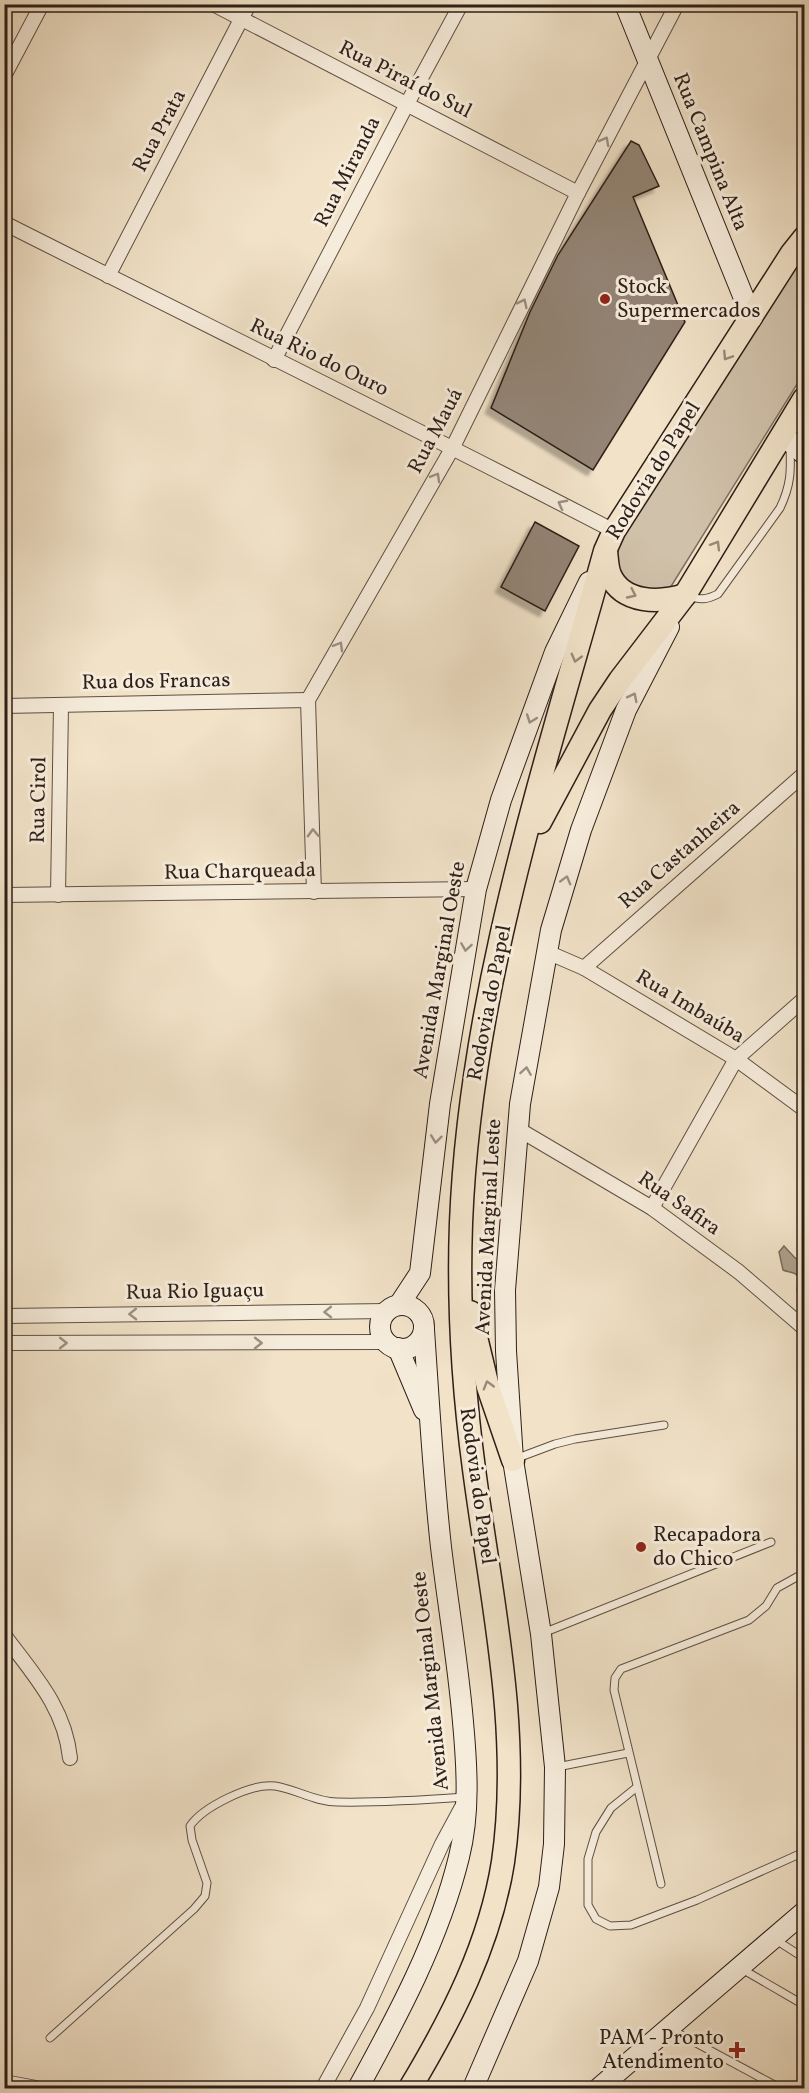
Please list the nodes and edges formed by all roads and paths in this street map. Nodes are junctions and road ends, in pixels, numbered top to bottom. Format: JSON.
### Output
{"nodes":[{"id":1,"x":42,"y":4,"type":"edge"},
{"id":2,"x":213,"y":4,"type":"edge"},
{"id":3,"x":249,"y":4,"type":"edge"},
{"id":4,"x":461,"y":4,"type":"edge"},
{"id":5,"x":625,"y":4,"type":"edge"},
{"id":6,"x":677,"y":4,"type":"edge"},
{"id":7,"x":242,"y":20,"type":"junction"},
{"id":8,"x":648,"y":63,"type":"junction"},
{"id":9,"x":4,"y":76,"type":"edge"},
{"id":10,"x":407,"y":104,"type":"junction"},
{"id":11,"x":578,"y":193,"type":"junction"},
{"id":12,"x":4,"y":223,"type":"edge"},
{"id":13,"x":804,"y":230,"type":"edge"},
{"id":14,"x":800,"y":245,"type":"edge"},
{"id":15,"x":108,"y":276,"type":"junction"},
{"id":16,"x":752,"y":318,"type":"junction"},
{"id":17,"x":274,"y":360,"type":"junction"},
{"id":18,"x":804,"y":399,"type":"edge"},
{"id":19,"x":792,"y":443,"type":"edge"},
{"id":20,"x":453,"y":447,"type":"junction"},
{"id":21,"x":610,"y":541,"type":"junction"},
{"id":22,"x":685,"y":595,"type":"junction"},
{"id":23,"x":308,"y":700,"type":"junction"},
{"id":24,"x":61,"y":705,"type":"junction"},
{"id":25,"x":4,"y":706,"type":"edge"},
{"id":26,"x":804,"y":774,"type":"edge"},
{"id":27,"x":518,"y":867,"type":"junction"},
{"id":28,"x":476,"y":889,"type":"junction"},
{"id":29,"x":314,"y":892,"type":"junction"},
{"id":30,"x":4,"y":895,"type":"edge"},
{"id":31,"x":58,"y":895,"type":"junction"},
{"id":32,"x":547,"y":952,"type":"junction"},
{"id":33,"x":584,"y":968,"type":"junction"},
{"id":34,"x":804,"y":999,"type":"edge"},
{"id":35,"x":736,"y":1059,"type":"junction"},
{"id":36,"x":804,"y":1109,"type":"edge"},
{"id":37,"x":519,"y":1129,"type":"junction"},
{"id":38,"x":652,"y":1208,"type":"junction"},
{"id":39,"x":460,"y":1272,"type":"junction"},
{"id":40,"x":393,"y":1308,"type":"junction"},
{"id":41,"x":4,"y":1316,"type":"edge"},
{"id":42,"x":804,"y":1328,"type":"edge"},
{"id":43,"x":424,"y":1330,"type":"junction"},
{"id":44,"x":4,"y":1343,"type":"edge"},
{"id":45,"x":392,"y":1345,"type":"junction"},
{"id":46,"x":664,"y":1425,"type":"dead end"},
{"id":47,"x":431,"y":1426,"type":"junction"},
{"id":48,"x":513,"y":1460,"type":"junction"},
{"id":49,"x":771,"y":1542,"type":"dead end"},
{"id":50,"x":804,"y":1573,"type":"edge"},
{"id":51,"x":541,"y":1634,"type":"junction"},
{"id":52,"x":4,"y":1635,"type":"edge"},
{"id":53,"x":628,"y":1753,"type":"junction"},
{"id":54,"x":70,"y":1758,"type":"dead end"},
{"id":55,"x":555,"y":1767,"type":"junction"},
{"id":56,"x":637,"y":1787,"type":"junction"},
{"id":57,"x":466,"y":1799,"type":"junction"},
{"id":58,"x":804,"y":1852,"type":"edge"},
{"id":59,"x":661,"y":1884,"type":"dead end"},
{"id":60,"x":804,"y":1912,"type":"edge"},
{"id":61,"x":774,"y":1938,"type":"junction"},
{"id":62,"x":804,"y":1959,"type":"edge"},
{"id":63,"x":740,"y":1968,"type":"junction"},
{"id":64,"x":804,"y":2006,"type":"edge"},
{"id":65,"x":669,"y":2028,"type":"junction"},
{"id":66,"x":50,"y":2038,"type":"dead end"},
{"id":67,"x":4,"y":2082,"type":"edge"},
{"id":68,"x":36,"y":2088,"type":"edge"},
{"id":69,"x":323,"y":2088,"type":"edge"},
{"id":70,"x":358,"y":2088,"type":"edge"},
{"id":71,"x":410,"y":2088,"type":"edge"},
{"id":72,"x":473,"y":2088,"type":"edge"},
{"id":73,"x":599,"y":2088,"type":"edge"},
{"id":74,"x":780,"y":2088,"type":"edge"}],
"edges":[{"from":1,"to":9,"type":"street"},
{"from":2,"to":7,"type":"street","name":"Rua Piraí do Sul"},
{"from":3,"to":7,"type":"street","name":"Rua Prata"},
{"from":4,"to":10,"type":"street","name":"Rua Miranda"},
{"from":5,"to":8,"type":"main road","name":"Rua Campina Alta"},
{"from":6,"to":8,"type":"street","name":"Rua Mauá"},
{"from":7,"to":10,"type":"street","name":"Rua Piraí do Sul"},
{"from":7,"to":15,"type":"street","name":"Rua Prata"},
{"from":11,"to":8,"type":"street","name":"Rua Mauá","one_way":true},
{"from":8,"to":16,"type":"main road","name":"Rua Campina Alta"},
{"from":10,"to":11,"type":"street","name":"Rua Piraí do Sul"},
{"from":10,"to":17,"type":"street","name":"Rua Miranda"},
{"from":20,"to":11,"type":"street","name":"Rua Mauá","one_way":true},
{"from":12,"to":15,"type":"street","name":"Rua Rio do Ouro"},
{"from":13,"to":14,"type":"main road"},
{"from":14,"to":16,"type":"main road","name":"Rodovia do Papel"},
{"from":15,"to":17,"type":"street","name":"Rua Rio do Ouro"},
{"from":16,"to":21,"type":"main road","name":"Rodovia do Papel","one_way":true},
{"from":17,"to":20,"type":"street","name":"Rua Rio do Ouro"},
{"from":18,"to":19,"type":"main road","name":"Rodovia do Papel"},
{"from":22,"to":19,"type":"main road","name":"Rodovia do Papel","one_way":true},
{"from":19,"to":22,"type":"lane"},
{"from":21,"to":20,"type":"street","name":"Rua Rio do Ouro","one_way":true},
{"from":23,"to":20,"type":"street","name":"Rua Mauá","one_way":true},
{"from":21,"to":22,"type":"main road","one_way":true},
{"from":21,"to":27,"type":"main road","name":"Rodovia do Papel","one_way":true},
{"from":21,"to":28,"type":"main road","name":"Avenida Marginal Oeste","one_way":true},
{"from":22,"to":27,"type":"main road","name":"Rodovia do Papel"},
{"from":32,"to":22,"type":"main road","name":"Avenida Marginal Leste","one_way":true},
{"from":23,"to":24,"type":"street","name":"Rua dos Francas"},
{"from":29,"to":23,"type":"street","one_way":true},
{"from":24,"to":25,"type":"street","name":"Rua dos Francas"},
{"from":24,"to":31,"type":"street","name":"Rua Cirol"},
{"from":26,"to":33,"type":"street","name":"Rua Castanheira"},
{"from":27,"to":39,"type":"main road","name":"Rodovia do Papel"},
{"from":28,"to":29,"type":"street","name":"Rua Charqueada"},
{"from":28,"to":40,"type":"main road","name":"Avenida Marginal Oeste","one_way":true},
{"from":29,"to":31,"type":"street","name":"Rua Charqueada"},
{"from":30,"to":31,"type":"street","name":"Rua Charqueada"},
{"from":32,"to":33,"type":"street","name":"Rua Imbaúba"},
{"from":37,"to":32,"type":"main road","name":"Avenida Marginal Leste","one_way":true},
{"from":33,"to":35,"type":"street","name":"Rua Imbaúba"},
{"from":34,"to":35,"type":"street"},
{"from":35,"to":36,"type":"street","name":"Rua Imbaúba"},
{"from":35,"to":38,"type":"street"},
{"from":37,"to":38,"type":"street","name":"Rua Safira"},
{"from":37,"to":48,"type":"main road","name":"Avenida Marginal Leste"},
{"from":38,"to":42,"type":"street","name":"Rua Safira"},
{"from":48,"to":39,"type":"main road","one_way":true},
{"from":39,"to":71,"type":"main road","name":"Rodovia do Papel"},
{"from":40,"to":41,"type":"street","name":"Rua Rio Iguaçu","one_way":true},
{"from":40,"to":43,"type":"main road","name":"Avenida Marginal Oeste"},
{"from":40,"to":45,"type":"main road","name":"Avenida Marginal Oeste"},
{"from":43,"to":45,"type":"main road"},
{"from":43,"to":47,"type":"main road","name":"Avenida Marginal Oeste"},
{"from":44,"to":45,"type":"street","one_way":true},
{"from":45,"to":47,"type":"main road","name":"Avenida Marginal Oeste"},
{"from":46,"to":48,"type":"lane"},
{"from":47,"to":57,"type":"main road","name":"Avenida Marginal Oeste"},
{"from":48,"to":51,"type":"main road","name":"Avenida Marginal Leste"},
{"from":49,"to":51,"type":"lane"},
{"from":50,"to":53,"type":"lane"},
{"from":51,"to":55,"type":"main road","name":"Avenida Marginal Leste"},
{"from":52,"to":54,"type":"street"},
{"from":53,"to":55,"type":"lane"},
{"from":53,"to":56,"type":"lane"},
{"from":55,"to":72,"type":"main road","name":"Avenida Marginal Leste"},
{"from":56,"to":58,"type":"lane"},
{"from":56,"to":59,"type":"lane"},
{"from":57,"to":66,"type":"lane"},
{"from":57,"to":69,"type":"street"},
{"from":57,"to":70,"type":"main road","name":"Avenida Marginal Oeste"},
{"from":60,"to":61,"type":"main road"},
{"from":61,"to":62,"type":"lane"},
{"from":61,"to":63,"type":"main road"},
{"from":63,"to":64,"type":"lane"},
{"from":63,"to":65,"type":"main road"},
{"from":65,"to":73,"type":"main road"},
{"from":65,"to":74,"type":"lane"},
{"from":67,"to":68,"type":"street"}]}
